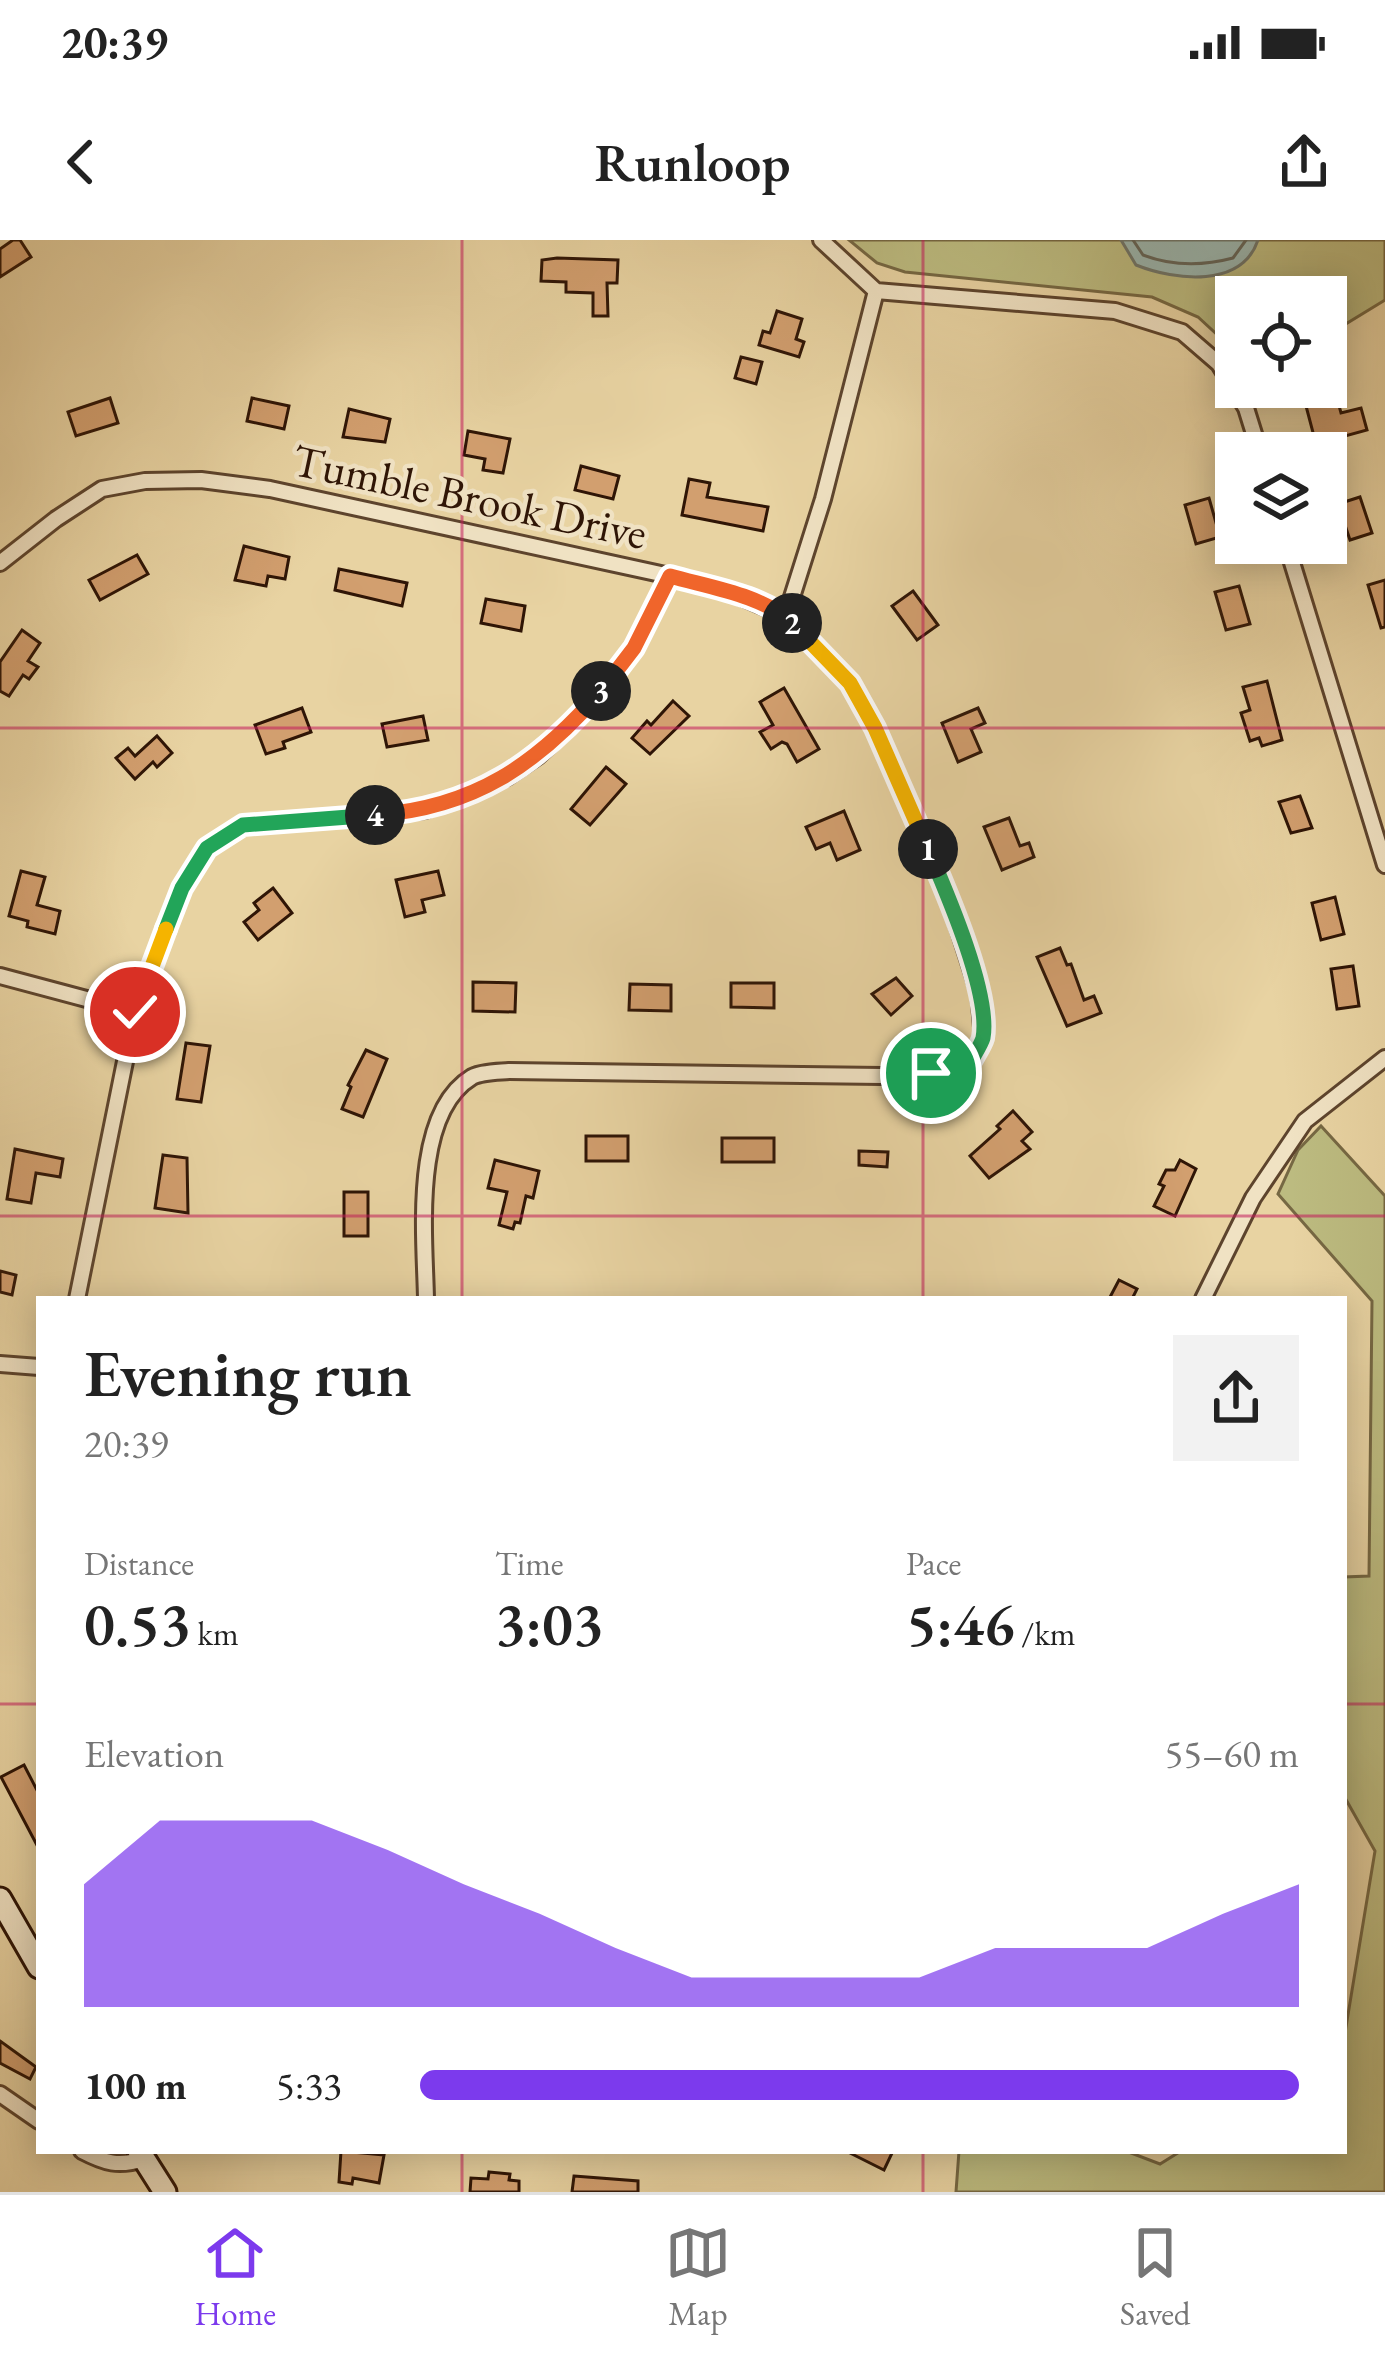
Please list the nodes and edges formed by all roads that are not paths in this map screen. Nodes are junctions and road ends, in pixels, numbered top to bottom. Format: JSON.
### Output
{"nodes":[{"id":1,"x":821,"y":240,"type":"edge"},
{"id":2,"x":876,"y":291,"type":"junction"},
{"id":3,"x":1253,"y":432,"type":"edge"},
{"id":4,"x":0,"y":563,"type":"edge"},
{"id":5,"x":1292,"y":564,"type":"edge"},
{"id":6,"x":670,"y":576,"type":"junction"},
{"id":7,"x":786,"y":616,"type":"junction"},
{"id":8,"x":1385,"y":866,"type":"edge"},
{"id":9,"x":0,"y":976,"type":"edge"},
{"id":10,"x":135,"y":1012,"type":"junction"},
{"id":11,"x":1385,"y":1058,"type":"edge"},
{"id":12,"x":77,"y":1296,"type":"edge"},
{"id":13,"x":426,"y":1296,"type":"edge"},
{"id":14,"x":1204,"y":1296,"type":"edge"},
{"id":15,"x":0,"y":1364,"type":"edge"},
{"id":16,"x":36,"y":1367,"type":"edge"},
{"id":17,"x":0,"y":1899,"type":"edge"},
{"id":18,"x":36,"y":1962,"type":"edge"},
{"id":19,"x":0,"y":2094,"type":"edge"},
{"id":20,"x":36,"y":2118,"type":"edge"},
{"id":21,"x":88,"y":2154,"type":"edge"},
{"id":22,"x":141,"y":2155,"type":"edge"},
{"id":23,"x":165,"y":2192,"type":"edge"}],
"edges":[{"from":1,"to":2,"type":"street"},
{"from":2,"to":3,"type":"street"},
{"from":2,"to":7,"type":"street"},
{"from":4,"to":6,"type":"street","name":"Tumble Brook Drive"},
{"from":5,"to":8,"type":"street"},
{"from":6,"to":7,"type":"street","name":"Tumble Brook Drive"},
{"from":6,"to":10,"type":"street"},
{"from":7,"to":13,"type":"street","name":"Tumble Brook Drive"},
{"from":9,"to":10,"type":"street"},
{"from":10,"to":12,"type":"street"},
{"from":11,"to":14,"type":"street"},
{"from":15,"to":16,"type":"street"},
{"from":17,"to":18,"type":"street"},
{"from":19,"to":20,"type":"street"},
{"from":21,"to":22,"type":"street"},
{"from":22,"to":23,"type":"street"}]}
